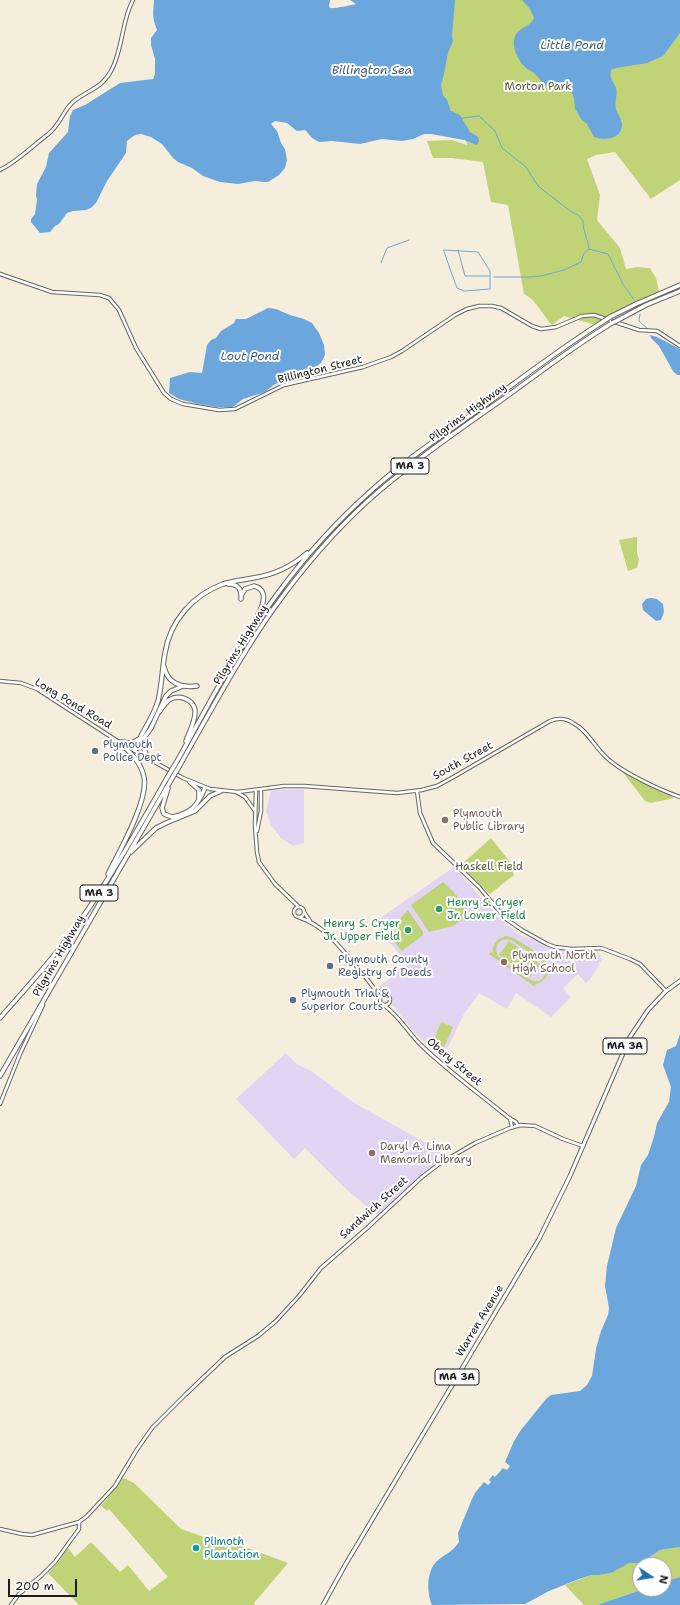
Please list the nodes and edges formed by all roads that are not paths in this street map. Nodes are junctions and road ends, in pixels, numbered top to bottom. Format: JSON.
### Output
{"nodes":[{"id":1,"x":134,"y":0,"type":"edge"},
{"id":2,"x":0,"y":170,"type":"edge"},
{"id":3,"x":0,"y":274,"type":"edge"},
{"id":4,"x":680,"y":285,"type":"edge"},
{"id":5,"x":680,"y":291,"type":"edge"},
{"id":6,"x":680,"y":346,"type":"edge"},
{"id":7,"x":322,"y":539,"type":"junction"},
{"id":8,"x":223,"y":584,"type":"junction"},
{"id":9,"x":242,"y":594,"type":"junction"},
{"id":10,"x":241,"y":599,"type":"dead end"},
{"id":11,"x":164,"y":660,"type":"junction"},
{"id":12,"x":231,"y":665,"type":"junction"},
{"id":13,"x":0,"y":681,"type":"edge"},
{"id":14,"x":183,"y":686,"type":"junction"},
{"id":15,"x":197,"y":686,"type":"dead end"},
{"id":16,"x":159,"y":712,"type":"junction"},
{"id":17,"x":142,"y":735,"type":"junction"},
{"id":18,"x":145,"y":739,"type":"junction"},
{"id":19,"x":120,"y":742,"type":"junction"},
{"id":20,"x":135,"y":750,"type":"junction"},
{"id":21,"x":181,"y":753,"type":"junction"},
{"id":22,"x":148,"y":758,"type":"junction"},
{"id":23,"x":178,"y":764,"type":"junction"},
{"id":24,"x":169,"y":779,"type":"junction"},
{"id":25,"x":190,"y":782,"type":"junction"},
{"id":26,"x":205,"y":788,"type":"junction"},
{"id":27,"x":261,"y":789,"type":"junction"},
{"id":28,"x":256,"y":790,"type":"junction"},
{"id":29,"x":221,"y":791,"type":"junction"},
{"id":30,"x":417,"y":791,"type":"junction"},
{"id":31,"x":235,"y":792,"type":"junction"},
{"id":32,"x":680,"y":797,"type":"edge"},
{"id":33,"x":207,"y":799,"type":"junction"},
{"id":34,"x":199,"y":803,"type":"junction"},
{"id":35,"x":256,"y":812,"type":"junction"},
{"id":36,"x":256,"y":831,"type":"junction"},
{"id":37,"x":126,"y":857,"type":"junction"},
{"id":38,"x":95,"y":899,"type":"junction"},
{"id":39,"x":290,"y":900,"type":"junction"},
{"id":40,"x":298,"y":906,"type":"junction"},
{"id":41,"x":294,"y":909,"type":"junction"},
{"id":42,"x":304,"y":912,"type":"junction"},
{"id":43,"x":298,"y":917,"type":"junction"},
{"id":44,"x":311,"y":921,"type":"junction"},
{"id":45,"x":680,"y":981,"type":"edge"},
{"id":46,"x":374,"y":988,"type":"junction"},
{"id":47,"x":50,"y":991,"type":"junction"},
{"id":48,"x":666,"y":991,"type":"junction"},
{"id":49,"x":385,"y":995,"type":"junction"},
{"id":50,"x":380,"y":998,"type":"junction"},
{"id":51,"x":390,"y":1003,"type":"junction"},
{"id":52,"x":385,"y":1006,"type":"junction"},
{"id":53,"x":394,"y":1014,"type":"junction"},
{"id":54,"x":0,"y":1018,"type":"edge"},
{"id":55,"x":0,"y":1076,"type":"edge"},
{"id":56,"x":0,"y":1104,"type":"edge"},
{"id":57,"x":509,"y":1118,"type":"junction"},
{"id":58,"x":518,"y":1126,"type":"junction"},
{"id":59,"x":512,"y":1127,"type":"junction"},
{"id":60,"x":583,"y":1146,"type":"junction"},
{"id":61,"x":79,"y":1522,"type":"junction"},
{"id":62,"x":0,"y":1529,"type":"edge"},
{"id":63,"x":11,"y":1605,"type":"edge"},
{"id":64,"x":323,"y":1605,"type":"edge"}],
"edges":[{"from":1,"to":2,"type":"street"},
{"from":3,"to":6,"type":"street","name":"Billington Street"},
{"from":4,"to":7,"type":"highway","name":"Pilgrims Highway","number":"MA 3","bridge":true},
{"from":5,"to":23,"type":"highway","name":"Pilgrims Highway","number":"MA 3","bridge":true},
{"from":7,"to":8,"type":"highway"},
{"from":7,"to":12,"type":"highway","name":"Pilgrims Highway","number":"MA 3"},
{"from":8,"to":9,"type":"highway"},
{"from":8,"to":11,"type":"highway"},
{"from":9,"to":10,"type":"highway"},
{"from":9,"to":12,"type":"highway"},
{"from":11,"to":14,"type":"highway"},
{"from":11,"to":17,"type":"highway"},
{"from":12,"to":21,"type":"highway","name":"Pilgrims Highway","number":"MA 3"},
{"from":13,"to":19,"type":"street","name":"Long Pond Road"},
{"from":14,"to":15,"type":"highway"},
{"from":14,"to":16,"type":"highway"},
{"from":16,"to":18,"type":"highway"},
{"from":16,"to":21,"type":"highway"},
{"from":17,"to":19,"type":"highway"},
{"from":17,"to":20,"type":"highway"},
{"from":18,"to":20,"type":"highway"},
{"from":18,"to":22,"type":"highway"},
{"from":19,"to":20,"type":"street","name":"Long Pond Road"},
{"from":19,"to":38,"type":"highway"},
{"from":20,"to":22,"type":"street","name":"South Street"},
{"from":21,"to":23,"type":"highway","name":"Pilgrims Highway","number":"MA 3"},
{"from":22,"to":25,"type":"street","name":"South Street"},
{"from":23,"to":24,"type":"highway","name":"Pilgrims Highway","number":"MA 3","bridge":true},
{"from":24,"to":34,"type":"highway"},
{"from":24,"to":37,"type":"highway","name":"Pilgrims Highway","number":"MA 3"},
{"from":24,"to":38,"type":"highway","name":"Pilgrims Highway","number":"MA 3"},
{"from":25,"to":26,"type":"street","name":"South Street"},
{"from":25,"to":34,"type":"highway"},
{"from":26,"to":29,"type":"street","name":"South Street"},
{"from":26,"to":33,"type":"highway"},
{"from":26,"to":34,"type":"highway"},
{"from":27,"to":28,"type":"street","name":"South Street"},
{"from":27,"to":30,"type":"street","name":"South Street"},
{"from":27,"to":36,"type":"street","name":"Obery Street"},
{"from":28,"to":31,"type":"street","name":"South Street"},
{"from":28,"to":35,"type":"street","name":"Obery Street"},
{"from":29,"to":31,"type":"street","name":"South Street"},
{"from":29,"to":33,"type":"highway"},
{"from":30,"to":32,"type":"street","name":"South Street"},
{"from":30,"to":48,"type":"street"},
{"from":31,"to":35,"type":"street"},
{"from":33,"to":37,"type":"highway"},
{"from":35,"to":36,"type":"street","name":"Obery Street"},
{"from":36,"to":39,"type":"street","name":"Obery Street"},
{"from":37,"to":47,"type":"highway","name":"Pilgrims Highway","number":"MA 3"},
{"from":38,"to":54,"type":"highway","name":"Pilgrims Highway","number":"MA 3"},
{"from":39,"to":40,"type":"street","name":"Obery Street"},
{"from":39,"to":41,"type":"street","name":"Obery Street"},
{"from":40,"to":41,"type":"street"},
{"from":40,"to":42,"type":"street","name":"Obery Street"},
{"from":41,"to":43,"type":"street","name":"Obery Street"},
{"from":42,"to":43,"type":"street"},
{"from":42,"to":44,"type":"street","name":"Obery Street"},
{"from":43,"to":44,"type":"street","name":"Obery Street"},
{"from":44,"to":46,"type":"street","name":"Obery Street"},
{"from":45,"to":48,"type":"main road","number":"MA 3A"},
{"from":46,"to":49,"type":"street","name":"Obery Street"},
{"from":46,"to":50,"type":"street","name":"Obery Street"},
{"from":47,"to":55,"type":"highway","name":"Pilgrims Highway","number":"MA 3"},
{"from":47,"to":56,"type":"street"},
{"from":48,"to":60,"type":"main road","number":"MA 3A"},
{"from":49,"to":50,"type":"street"},
{"from":49,"to":51,"type":"street","name":"Obery Street"},
{"from":50,"to":52,"type":"street","name":"Obery Street"},
{"from":51,"to":52,"type":"street"},
{"from":51,"to":53,"type":"street","name":"Obery Street"},
{"from":52,"to":53,"type":"street","name":"Obery Street"},
{"from":53,"to":57,"type":"street","name":"Obery Street"},
{"from":57,"to":58,"type":"street","name":"Obery Street"},
{"from":57,"to":59,"type":"street"},
{"from":58,"to":59,"type":"street","name":"Sandwich Street"},
{"from":58,"to":60,"type":"street","name":"Sandwich Street"},
{"from":59,"to":61,"type":"street","name":"Sandwich Street"},
{"from":60,"to":64,"type":"main road","name":"Warren Avenue","number":"MA 3A"},
{"from":61,"to":62,"type":"street"},
{"from":61,"to":63,"type":"street"}]}
